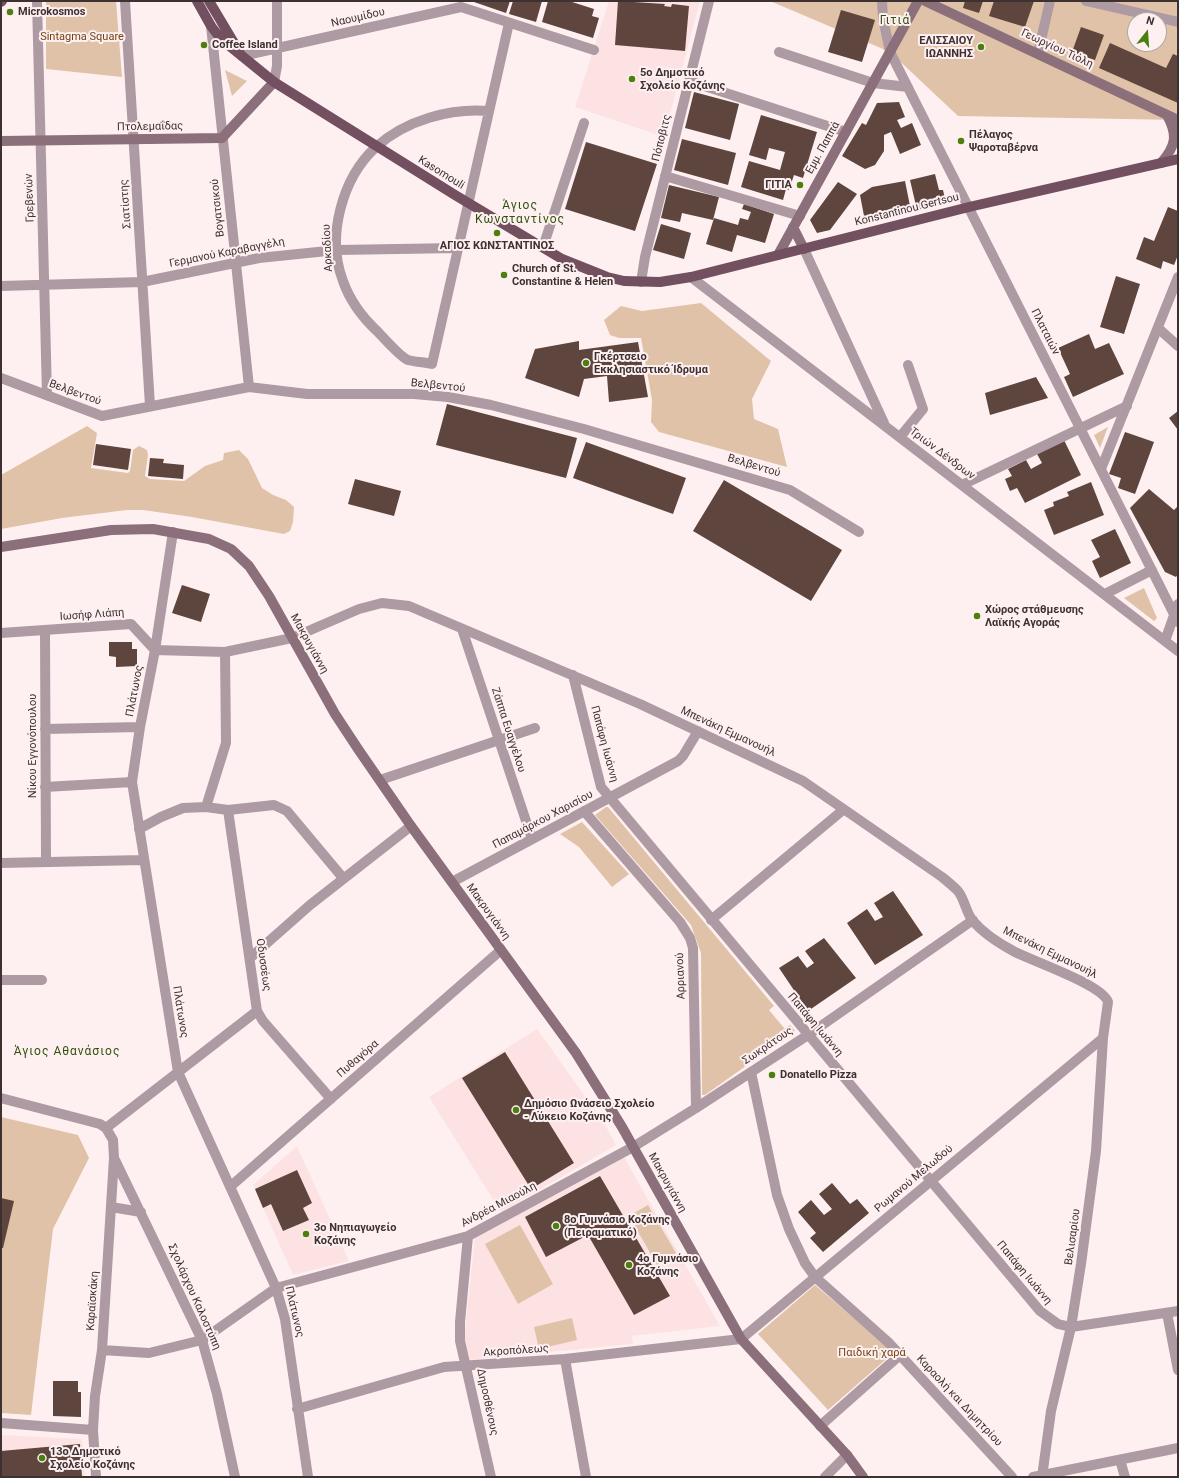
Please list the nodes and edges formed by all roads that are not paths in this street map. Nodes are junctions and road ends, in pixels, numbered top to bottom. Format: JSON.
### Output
{"nodes":[{"id":1,"x":37,"y":1,"type":"edge"},
{"id":2,"x":125,"y":1,"type":"edge"},
{"id":3,"x":197,"y":1,"type":"edge"},
{"id":4,"x":209,"y":1,"type":"edge"},
{"id":5,"x":277,"y":1,"type":"edge"},
{"id":6,"x":709,"y":1,"type":"edge"},
{"id":7,"x":882,"y":1,"type":"edge"},
{"id":8,"x":918,"y":1,"type":"edge"},
{"id":9,"x":925,"y":1,"type":"edge"},
{"id":10,"x":1050,"y":1,"type":"edge"},
{"id":11,"x":1086,"y":1,"type":"edge"},
{"id":12,"x":462,"y":4,"type":"edge"},
{"id":13,"x":1178,"y":22,"type":"edge"},
{"id":14,"x":509,"y":23,"type":"junction"},
{"id":15,"x":211,"y":26,"type":"junction"},
{"id":16,"x":276,"y":49,"type":"junction"},
{"id":17,"x":594,"y":50,"type":"dead end"},
{"id":18,"x":779,"y":52,"type":"dead end"},
{"id":19,"x":890,"y":52,"type":"junction"},
{"id":20,"x":1038,"y":53,"type":"junction"},
{"id":21,"x":242,"y":56,"type":"junction"},
{"id":22,"x":689,"y":81,"type":"junction"},
{"id":23,"x":274,"y":82,"type":"junction"},
{"id":24,"x":873,"y":82,"type":"junction"},
{"id":25,"x":908,"y":87,"type":"junction"},
{"id":26,"x":489,"y":111,"type":"junction"},
{"id":27,"x":1168,"y":115,"type":"junction"},
{"id":28,"x":1178,"y":120,"type":"edge"},
{"id":29,"x":584,"y":123,"type":"dead end"},
{"id":30,"x":846,"y":132,"type":"junction"},
{"id":31,"x":222,"y":138,"type":"junction"},
{"id":32,"x":134,"y":139,"type":"junction"},
{"id":33,"x":40,"y":140,"type":"junction"},
{"id":34,"x":1,"y":141,"type":"edge"},
{"id":35,"x":377,"y":147,"type":"junction"},
{"id":36,"x":1178,"y":159,"type":"edge"},
{"id":37,"x":1161,"y":162,"type":"junction"},
{"id":38,"x":665,"y":176,"type":"junction"},
{"id":39,"x":468,"y":203,"type":"junction"},
{"id":40,"x":969,"y":207,"type":"junction"},
{"id":41,"x":800,"y":216,"type":"junction"},
{"id":42,"x":793,"y":227,"type":"junction"},
{"id":43,"x":543,"y":247,"type":"junction"},
{"id":44,"x":458,"y":248,"type":"junction"},
{"id":45,"x":804,"y":249,"type":"junction"},
{"id":46,"x":337,"y":250,"type":"junction"},
{"id":47,"x":778,"y":255,"type":"junction"},
{"id":48,"x":236,"y":262,"type":"junction"},
{"id":49,"x":691,"y":277,"type":"junction"},
{"id":50,"x":1178,"y":277,"type":"edge"},
{"id":51,"x":142,"y":282,"type":"junction"},
{"id":52,"x":642,"y":282,"type":"junction"},
{"id":53,"x":1,"y":286,"type":"edge"},
{"id":54,"x":44,"y":286,"type":"junction"},
{"id":55,"x":1173,"y":301,"type":"edge"},
{"id":56,"x":1158,"y":328,"type":"junction"},
{"id":57,"x":1178,"y":346,"type":"edge"},
{"id":58,"x":908,"y":365,"type":"dead end"},
{"id":59,"x":1,"y":378,"type":"edge"},
{"id":60,"x":249,"y":387,"type":"junction"},
{"id":61,"x":47,"y":395,"type":"junction"},
{"id":62,"x":150,"y":406,"type":"junction"},
{"id":63,"x":1127,"y":406,"type":"junction"},
{"id":64,"x":885,"y":426,"type":"junction"},
{"id":65,"x":1080,"y":427,"type":"junction"},
{"id":66,"x":900,"y":437,"type":"junction"},
{"id":67,"x":1101,"y":469,"type":"junction"},
{"id":68,"x":962,"y":485,"type":"junction"},
{"id":69,"x":173,"y":532,"type":"junction"},
{"id":70,"x":859,"y":532,"type":"dead end"},
{"id":71,"x":1,"y":547,"type":"edge"},
{"id":72,"x":1152,"y":570,"type":"junction"},
{"id":73,"x":1105,"y":594,"type":"junction"},
{"id":74,"x":1178,"y":604,"type":"edge"},
{"id":75,"x":1176,"y":618,"type":"edge"},
{"id":76,"x":462,"y":629,"type":"junction"},
{"id":77,"x":45,"y":630,"type":"junction"},
{"id":78,"x":1,"y":632,"type":"edge"},
{"id":79,"x":292,"y":638,"type":"junction"},
{"id":80,"x":1165,"y":641,"type":"junction"},
{"id":81,"x":155,"y":650,"type":"junction"},
{"id":82,"x":1178,"y":651,"type":"edge"},
{"id":83,"x":225,"y":652,"type":"junction"},
{"id":84,"x":573,"y":675,"type":"junction"},
{"id":85,"x":140,"y":727,"type":"junction"},
{"id":86,"x":535,"y":728,"type":"dead end"},
{"id":87,"x":45,"y":729,"type":"junction"},
{"id":88,"x":698,"y":731,"type":"junction"},
{"id":89,"x":499,"y":740,"type":"junction"},
{"id":90,"x":380,"y":780,"type":"junction"},
{"id":91,"x":132,"y":782,"type":"junction"},
{"id":92,"x":46,"y":787,"type":"junction"},
{"id":93,"x":610,"y":798,"type":"junction"},
{"id":94,"x":206,"y":807,"type":"junction"},
{"id":95,"x":228,"y":810,"type":"junction"},
{"id":96,"x":844,"y":810,"type":"junction"},
{"id":97,"x":584,"y":811,"type":"junction"},
{"id":98,"x":411,"y":826,"type":"junction"},
{"id":99,"x":139,"y":829,"type":"junction"},
{"id":100,"x":532,"y":839,"type":"junction"},
{"id":101,"x":143,"y":860,"type":"junction"},
{"id":102,"x":1,"y":862,"type":"edge"},
{"id":103,"x":46,"y":862,"type":"junction"},
{"id":104,"x":343,"y":878,"type":"junction"},
{"id":105,"x":452,"y":882,"type":"junction"},
{"id":106,"x":711,"y":920,"type":"junction"},
{"id":107,"x":973,"y":920,"type":"junction"},
{"id":108,"x":501,"y":950,"type":"junction"},
{"id":109,"x":250,"y":958,"type":"junction"},
{"id":110,"x":1,"y":980,"type":"edge"},
{"id":111,"x":42,"y":980,"type":"dead end"},
{"id":112,"x":1107,"y":998,"type":"joint"},
{"id":113,"x":257,"y":1011,"type":"junction"},
{"id":114,"x":808,"y":1034,"type":"junction"},
{"id":115,"x":1103,"y":1038,"type":"junction"},
{"id":116,"x":178,"y":1072,"type":"junction"},
{"id":117,"x":752,"y":1072,"type":"junction"},
{"id":118,"x":1,"y":1098,"type":"edge"},
{"id":119,"x":331,"y":1099,"type":"junction"},
{"id":120,"x":696,"y":1108,"type":"junction"},
{"id":121,"x":106,"y":1128,"type":"junction"},
{"id":122,"x":633,"y":1146,"type":"junction"},
{"id":123,"x":114,"y":1158,"type":"junction"},
{"id":124,"x":931,"y":1181,"type":"junction"},
{"id":125,"x":231,"y":1186,"type":"junction"},
{"id":126,"x":111,"y":1207,"type":"junction"},
{"id":127,"x":141,"y":1212,"type":"junction"},
{"id":128,"x":468,"y":1236,"type":"junction"},
{"id":129,"x":815,"y":1277,"type":"junction"},
{"id":130,"x":276,"y":1288,"type":"junction"},
{"id":131,"x":1178,"y":1311,"type":"edge"},
{"id":132,"x":1167,"y":1313,"type":"junction"},
{"id":133,"x":1071,"y":1327,"type":"junction"},
{"id":134,"x":741,"y":1339,"type":"junction"},
{"id":135,"x":202,"y":1340,"type":"junction"},
{"id":136,"x":102,"y":1350,"type":"junction"},
{"id":137,"x":900,"y":1355,"type":"junction"},
{"id":138,"x":565,"y":1359,"type":"junction"},
{"id":139,"x":467,"y":1366,"type":"junction"},
{"id":140,"x":1178,"y":1370,"type":"edge"},
{"id":141,"x":298,"y":1409,"type":"junction"},
{"id":142,"x":1,"y":1424,"type":"edge"},
{"id":143,"x":820,"y":1426,"type":"junction"},
{"id":144,"x":93,"y":1430,"type":"junction"},
{"id":145,"x":1178,"y":1448,"type":"edge"},
{"id":146,"x":847,"y":1455,"type":"junction"},
{"id":147,"x":1120,"y":1460,"type":"junction"},
{"id":148,"x":1039,"y":1476,"type":"edge"},
{"id":149,"x":96,"y":1477,"type":"edge"},
{"id":150,"x":235,"y":1477,"type":"edge"},
{"id":151,"x":308,"y":1477,"type":"edge"},
{"id":152,"x":491,"y":1477,"type":"edge"},
{"id":153,"x":586,"y":1477,"type":"edge"},
{"id":154,"x":825,"y":1477,"type":"edge"},
{"id":155,"x":864,"y":1477,"type":"edge"},
{"id":156,"x":1012,"y":1477,"type":"edge"},
{"id":157,"x":1125,"y":1477,"type":"edge"}],
"edges":[{"from":1,"to":33,"type":"street","name":"Γρεβενών"},
{"from":2,"to":32,"type":"street","name":"Σιατίστης"},
{"from":3,"to":15,"type":"main road","name":"Kasomouli"},
{"from":4,"to":21,"type":"main road","name":"Kasomouli"},
{"from":5,"to":16,"type":"street"},
{"from":6,"to":22,"type":"street","name":"Πόποβιτς"},
{"from":7,"to":19,"type":"street"},
{"from":8,"to":19,"type":"street","name":"Εμμ. Παππά"},
{"from":9,"to":20,"type":"street","name":"Γεωργίου Τιόλη"},
{"from":10,"to":20,"type":"street"},
{"from":11,"to":13,"type":"street"},
{"from":12,"to":14,"type":"street","name":"Ναουμίδου"},
{"from":12,"to":16,"type":"street","name":"Ναουμίδου"},
{"from":14,"to":17,"type":"street","name":"Ναουμίδου"},
{"from":14,"to":26,"type":"street"},
{"from":15,"to":21,"type":"main road","name":"Kasomouli"},
{"from":15,"to":31,"type":"street","name":"Βογατσικού"},
{"from":16,"to":21,"type":"street","name":"Ναουμίδου"},
{"from":16,"to":23,"type":"street"},
{"from":18,"to":24,"type":"street"},
{"from":19,"to":24,"type":"street","name":"Εμμ. Παππά"},
{"from":19,"to":25,"type":"street","name":"Πλαταιών"},
{"from":20,"to":27,"type":"street","name":"Γεωργίου Τιόλη"},
{"from":21,"to":23,"type":"main road","name":"Kasomouli"},
{"from":22,"to":30,"type":"street"},
{"from":22,"to":38,"type":"street","name":"Πόποβιτς"},
{"from":23,"to":31,"type":"street"},
{"from":23,"to":35,"type":"main road","name":"Kasomouli"},
{"from":24,"to":25,"type":"street"},
{"from":24,"to":30,"type":"street","name":"Εμμ. Παππά"},
{"from":25,"to":40,"type":"street","name":"Πλαταιών"},
{"from":26,"to":35,"type":"street","name":"Αρκαδίου"},
{"from":26,"to":39,"type":"street"},
{"from":27,"to":28,"type":"street","name":"Γεωργίου Τιόλη"},
{"from":27,"to":37,"type":"street"},
{"from":29,"to":43,"type":"street"},
{"from":30,"to":41,"type":"street","name":"Εμμ. Παππά"},
{"from":31,"to":32,"type":"street","name":"Πτολεμαΐδας"},
{"from":31,"to":48,"type":"street","name":"Βογατσικού"},
{"from":32,"to":33,"type":"street","name":"Πτολεμαΐδας"},
{"from":32,"to":51,"type":"street","name":"Σιατίστης"},
{"from":33,"to":34,"type":"street","name":"Πτολεμαΐδας"},
{"from":33,"to":54,"type":"street","name":"Γρεβενών"},
{"from":35,"to":39,"type":"main road","name":"Kasomouli"},
{"from":35,"to":46,"type":"street","name":"Αρκαδίου"},
{"from":36,"to":37,"type":"main road","name":"Konstantinou Gertsou"},
{"from":37,"to":40,"type":"main road","name":"Konstantinou Gertsou"},
{"from":38,"to":41,"type":"street"},
{"from":38,"to":52,"type":"street","name":"Πόποβιτς"},
{"from":39,"to":43,"type":"main road","name":"Kasomouli"},
{"from":39,"to":44,"type":"street"},
{"from":40,"to":45,"type":"main road","name":"Konstantinou Gertsou"},
{"from":40,"to":65,"type":"street","name":"Πλαταιών"},
{"from":41,"to":42,"type":"street","name":"Εμμ. Παππά"},
{"from":42,"to":45,"type":"street"},
{"from":42,"to":47,"type":"street","name":"Εμμ. Παππά"},
{"from":43,"to":52,"type":"main road","name":"Kasomouli"},
{"from":44,"to":46,"type":"street","name":"Γερμανού Καραβαγγέλη"},
{"from":44,"to":46,"type":"street","name":"Αρκαδίου"},
{"from":45,"to":47,"type":"main road","name":"Konstantinou Gertsou"},
{"from":45,"to":64,"type":"street"},
{"from":46,"to":48,"type":"street","name":"Γερμανού Καραβαγγέλη"},
{"from":47,"to":49,"type":"main road","name":"Konstantinou Gertsou"},
{"from":48,"to":51,"type":"street","name":"Γερμανού Καραβαγγέλη"},
{"from":48,"to":60,"type":"street","name":"Βογατσικού"},
{"from":49,"to":52,"type":"main road","name":"Konstantinou Gertsou"},
{"from":49,"to":64,"type":"street","name":"Τριών Δένδρων"},
{"from":50,"to":55,"type":"street"},
{"from":51,"to":54,"type":"street","name":"Γερμανού Καραβαγγέλη"},
{"from":51,"to":62,"type":"street","name":"Σιατίστης"},
{"from":53,"to":54,"type":"street","name":"Γερμανού Καραβαγγέλη"},
{"from":54,"to":61,"type":"street","name":"Γρεβενών"},
{"from":55,"to":56,"type":"street"},
{"from":56,"to":57,"type":"street"},
{"from":56,"to":63,"type":"street"},
{"from":58,"to":66,"type":"street"},
{"from":59,"to":61,"type":"street","name":"Βελβεντού"},
{"from":60,"to":62,"type":"street","name":"Βελβεντού"},
{"from":60,"to":70,"type":"street","name":"Βελβεντού"},
{"from":61,"to":62,"type":"street","name":"Βελβεντού"},
{"from":63,"to":65,"type":"street"},
{"from":63,"to":67,"type":"street"},
{"from":64,"to":66,"type":"street","name":"Τριών Δένδρων"},
{"from":65,"to":67,"type":"street","name":"Πλαταιών"},
{"from":65,"to":68,"type":"street"},
{"from":66,"to":68,"type":"street","name":"Τριών Δένδρων"},
{"from":67,"to":72,"type":"street","name":"Πλαταιών"},
{"from":68,"to":73,"type":"street","name":"Τριών Δένδρων"},
{"from":69,"to":71,"type":"street","name":"Μακρυγιάννη"},
{"from":69,"to":79,"type":"street","name":"Μακρυγιάννη"},
{"from":69,"to":81,"type":"street","name":"Πλάτωνος"},
{"from":72,"to":73,"type":"street"},
{"from":72,"to":75,"type":"street","name":"Πλαταιών"},
{"from":73,"to":80,"type":"street","name":"Τριών Δένδρων"},
{"from":74,"to":75,"type":"street"},
{"from":75,"to":80,"type":"street"},
{"from":76,"to":79,"type":"street","name":"Μπενάκη Εμμανουήλ"},
{"from":76,"to":84,"type":"street","name":"Μπενάκη Εμμανουήλ"},
{"from":76,"to":89,"type":"street","name":"Ζάππα Ευαγγέλου"},
{"from":77,"to":78,"type":"street","name":"Ιωσήφ Λιάπη"},
{"from":77,"to":81,"type":"street","name":"Ιωσήφ Λιάπη"},
{"from":77,"to":87,"type":"street","name":"Νίκου Εγγονόπουλου"},
{"from":79,"to":83,"type":"street"},
{"from":79,"to":90,"type":"street","name":"Μακρυγιάννη"},
{"from":80,"to":82,"type":"street","name":"Τριών Δένδρων"},
{"from":81,"to":83,"type":"street"},
{"from":81,"to":85,"type":"street","name":"Πλάτωνος"},
{"from":83,"to":94,"type":"street"},
{"from":84,"to":88,"type":"street","name":"Μπενάκη Εμμανουήλ"},
{"from":84,"to":93,"type":"street","name":"Παπάφη Ιωάννη"},
{"from":85,"to":87,"type":"street"},
{"from":85,"to":91,"type":"street","name":"Πλάτωνος"},
{"from":86,"to":89,"type":"street"},
{"from":87,"to":92,"type":"street","name":"Νίκου Εγγονόπουλου"},
{"from":88,"to":93,"type":"street","name":"Παπαμάρκου Χαρισίου"},
{"from":88,"to":96,"type":"street","name":"Μπενάκη Εμμανουήλ"},
{"from":89,"to":90,"type":"street"},
{"from":89,"to":100,"type":"street","name":"Ζάππα Ευαγγέλου"},
{"from":90,"to":98,"type":"street","name":"Μακρυγιάννη"},
{"from":91,"to":92,"type":"street"},
{"from":91,"to":99,"type":"street","name":"Πλάτωνος"},
{"from":92,"to":103,"type":"street","name":"Νίκου Εγγονόπουλου"},
{"from":93,"to":97,"type":"street","name":"Παπαμάρκου Χαρισίου"},
{"from":93,"to":106,"type":"street","name":"Παπάφη Ιωάννη"},
{"from":94,"to":95,"type":"street"},
{"from":94,"to":99,"type":"street"},
{"from":95,"to":104,"type":"street"},
{"from":95,"to":109,"type":"street","name":"Οδυσσέως"},
{"from":96,"to":106,"type":"street"},
{"from":96,"to":107,"type":"street","name":"Μπενάκη Εμμανουήλ"},
{"from":97,"to":100,"type":"street","name":"Παπαμάρκου Χαρισίου"},
{"from":97,"to":120,"type":"street","name":"Αρριανού"},
{"from":98,"to":104,"type":"street"},
{"from":98,"to":105,"type":"street","name":"Μακρυγιάννη"},
{"from":99,"to":101,"type":"street","name":"Πλάτωνος"},
{"from":100,"to":105,"type":"street","name":"Παπαμάρκου Χαρισίου"},
{"from":101,"to":103,"type":"street"},
{"from":101,"to":116,"type":"street","name":"Πλάτωνος"},
{"from":102,"to":103,"type":"street"},
{"from":104,"to":109,"type":"street"},
{"from":105,"to":108,"type":"street","name":"Μακρυγιάννη"},
{"from":106,"to":114,"type":"street","name":"Παπάφη Ιωάννη"},
{"from":107,"to":112,"type":"street","name":"Μπενάκη Εμμανουήλ"},
{"from":107,"to":114,"type":"street","name":"Σωκράτους"},
{"from":108,"to":119,"type":"street","name":"Πυθαγόρα"},
{"from":108,"to":122,"type":"street","name":"Μακρυγιάννη"},
{"from":109,"to":113,"type":"street","name":"Οδυσσέως"},
{"from":110,"to":111,"type":"street"},
{"from":112,"to":115,"type":"street","name":"Βελισαρίου"},
{"from":113,"to":116,"type":"street"},
{"from":113,"to":119,"type":"street","name":"Οδυσσέως"},
{"from":114,"to":117,"type":"street","name":"Σωκράτους"},
{"from":114,"to":124,"type":"street","name":"Παπάφη Ιωάννη"},
{"from":115,"to":124,"type":"street","name":"Ρωμανού Μελωδού"},
{"from":115,"to":133,"type":"street","name":"Βελισαρίου"},
{"from":116,"to":121,"type":"street"},
{"from":116,"to":125,"type":"street","name":"Πλάτωνος"},
{"from":117,"to":120,"type":"street","name":"Σωκράτους"},
{"from":117,"to":129,"type":"street","name":"Καραολή και Δημητρίου"},
{"from":118,"to":121,"type":"street"},
{"from":119,"to":125,"type":"street","name":"Πυθαγόρα"},
{"from":120,"to":122,"type":"street","name":"Σωκράτους"},
{"from":121,"to":123,"type":"street","name":"Καραϊσκάκη"},
{"from":122,"to":128,"type":"street","name":"Ανδρέα Μιαούλη"},
{"from":122,"to":134,"type":"street","name":"Μακρυγιάννη"},
{"from":123,"to":126,"type":"street","name":"Καραϊσκάκη"},
{"from":123,"to":127,"type":"street","name":"Σχολάρχου Καλοστύπη"},
{"from":124,"to":129,"type":"street","name":"Ρωμανού Μελωδού"},
{"from":124,"to":133,"type":"street","name":"Παπάφη Ιωάννη"},
{"from":125,"to":130,"type":"street","name":"Πλάτωνος"},
{"from":126,"to":127,"type":"street"},
{"from":126,"to":136,"type":"street","name":"Καραϊσκάκη"},
{"from":127,"to":135,"type":"street","name":"Σχολάρχου Καλοστύπη"},
{"from":128,"to":130,"type":"street","name":"Ανδρέα Μιαούλη"},
{"from":128,"to":139,"type":"street","name":"Δημοσθένους"},
{"from":129,"to":134,"type":"street","name":"Ρωμανού Μελωδού"},
{"from":129,"to":137,"type":"street","name":"Καραολή και Δημητρίου"},
{"from":130,"to":135,"type":"street","name":"Ανδρέα Μιαούλη"},
{"from":130,"to":141,"type":"street","name":"Πλάτωνος"},
{"from":131,"to":132,"type":"street","name":"Παπάφη Ιωάννη"},
{"from":132,"to":133,"type":"street","name":"Παπάφη Ιωάννη"},
{"from":132,"to":140,"type":"street"},
{"from":133,"to":148,"type":"street","name":"Βελισαρίου"},
{"from":134,"to":138,"type":"street","name":"Ακροπόλεως"},
{"from":134,"to":143,"type":"street","name":"Μακρυγιάννη"},
{"from":135,"to":136,"type":"street","name":"Ανδρέα Μιαούλη"},
{"from":135,"to":150,"type":"street","name":"Σχολάρχου Καλοστύπη"},
{"from":136,"to":144,"type":"street","name":"Καραϊσκάκη"},
{"from":137,"to":143,"type":"street"},
{"from":137,"to":156,"type":"street","name":"Καραολή και Δημητρίου"},
{"from":138,"to":139,"type":"street","name":"Ακροπόλεως"},
{"from":138,"to":153,"type":"street"},
{"from":139,"to":141,"type":"street","name":"Ακροπόλεως"},
{"from":139,"to":152,"type":"street","name":"Δημοσθένους"},
{"from":141,"to":151,"type":"street","name":"Πλάτωνος"},
{"from":142,"to":144,"type":"street"},
{"from":143,"to":146,"type":"street","name":"Μακρυγιάννη"},
{"from":144,"to":149,"type":"street","name":"Καραϊσκάκη"},
{"from":145,"to":147,"type":"street"},
{"from":146,"to":154,"type":"street"},
{"from":146,"to":155,"type":"street","name":"Μακρυγιάννη"},
{"from":147,"to":148,"type":"street"},
{"from":147,"to":157,"type":"street"}]}
